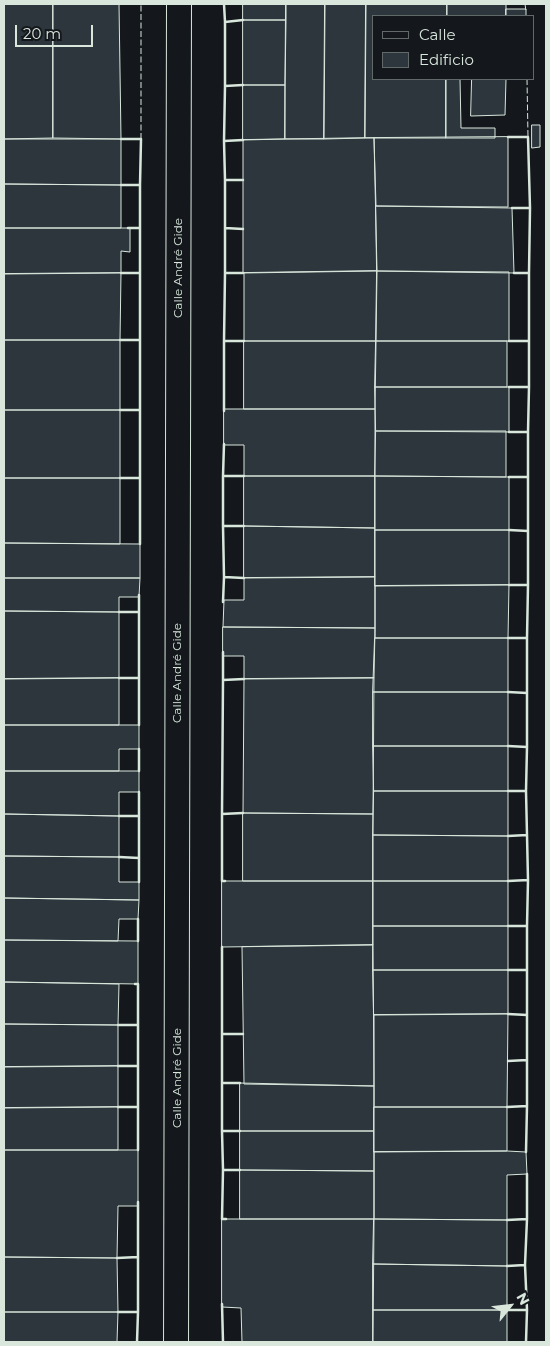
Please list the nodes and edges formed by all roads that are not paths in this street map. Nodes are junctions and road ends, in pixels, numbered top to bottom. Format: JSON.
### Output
{"nodes":[{"id":1,"x":179,"y":4,"type":"edge"},
{"id":2,"x":176,"y":1342,"type":"edge"}],
"edges":[{"from":1,"to":2,"type":"street","name":"Calle André Gide"}]}
